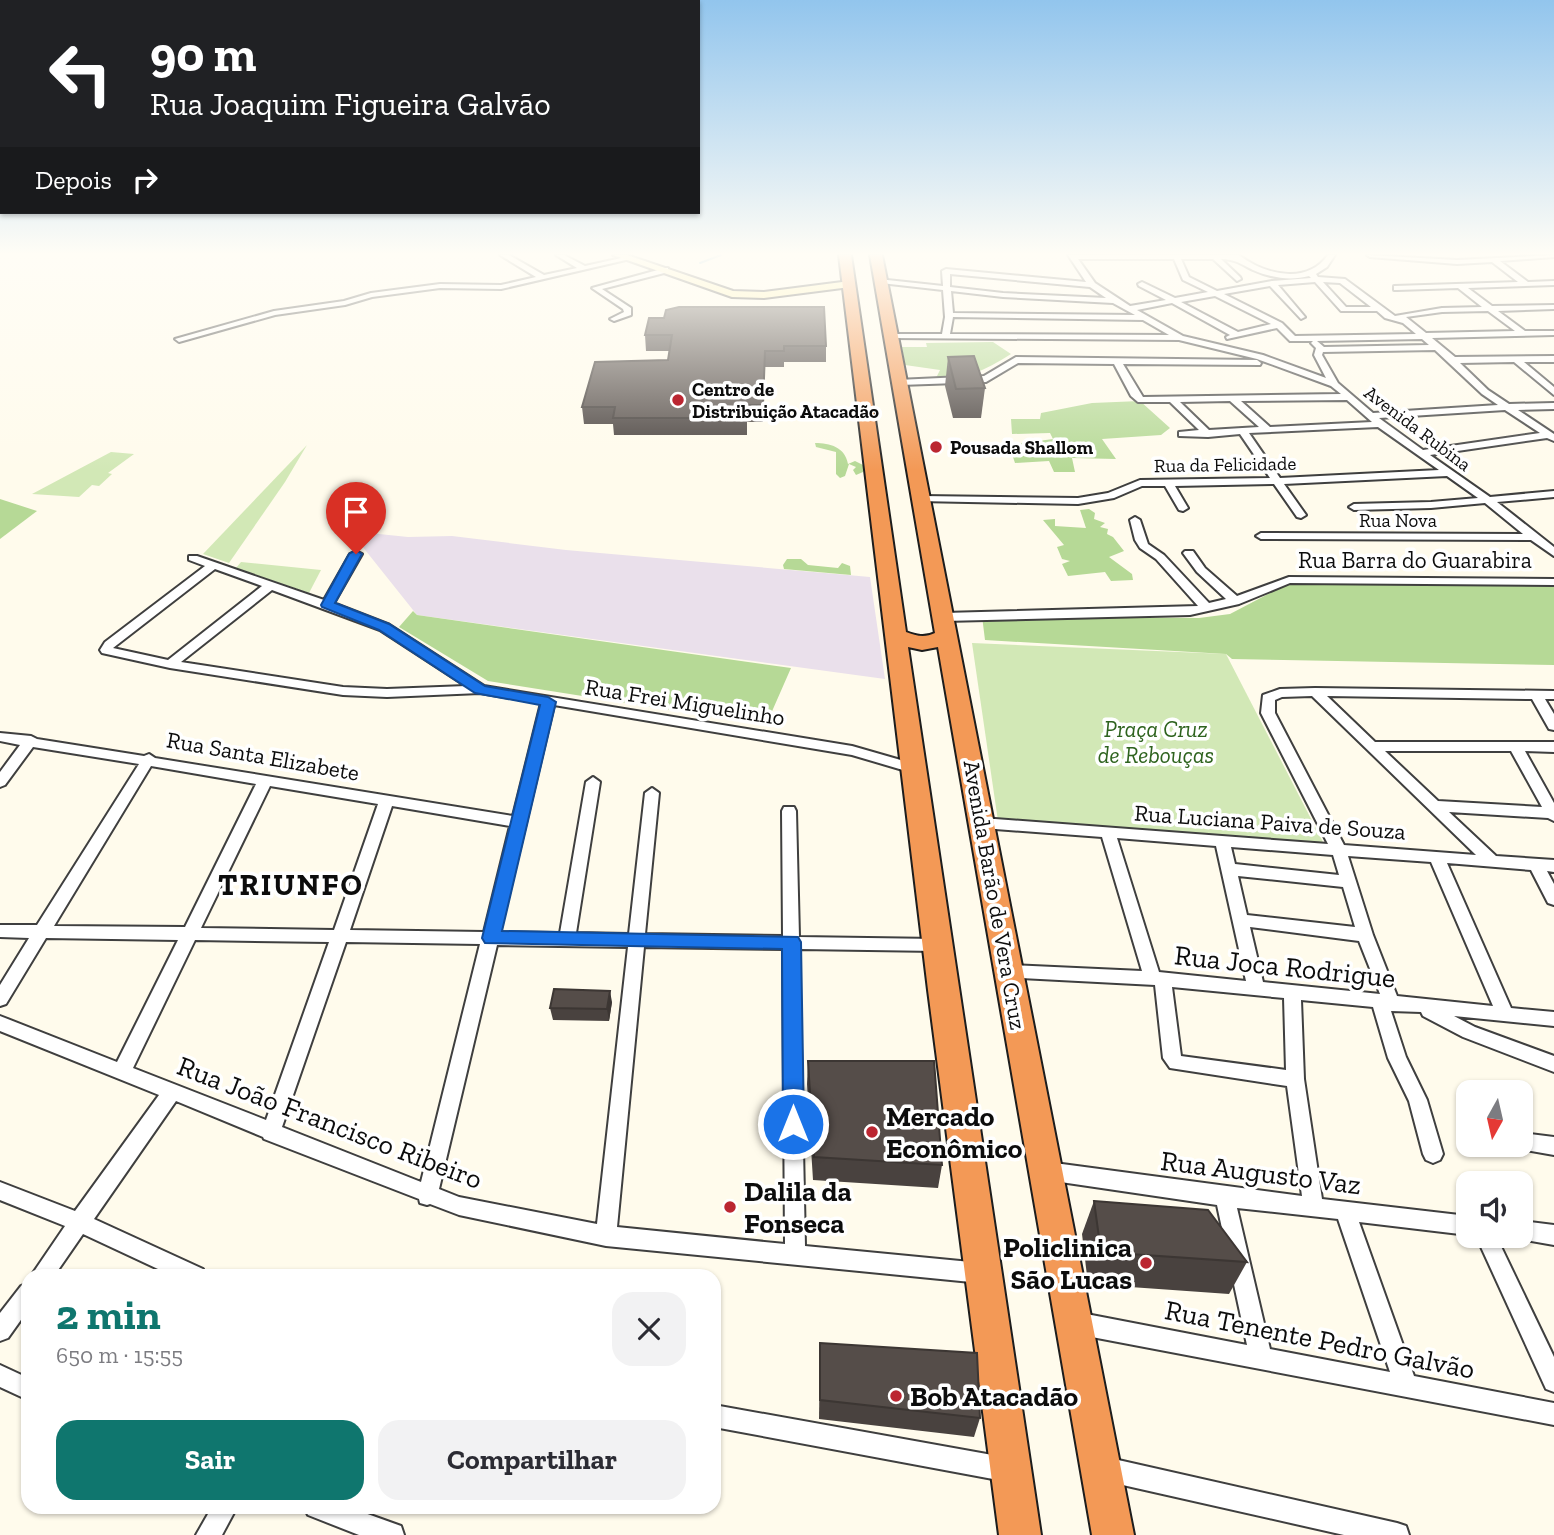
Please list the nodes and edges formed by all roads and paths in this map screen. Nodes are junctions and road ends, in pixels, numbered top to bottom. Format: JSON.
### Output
{"nodes":[{"id":1,"x":224,"y":327,"type":"edge"},
{"id":2,"x":855,"y":327,"type":"edge"},
{"id":3,"x":858,"y":327,"type":"edge"},
{"id":4,"x":884,"y":327,"type":"edge"},
{"id":5,"x":891,"y":327,"type":"edge"},
{"id":6,"x":949,"y":327,"type":"edge"},
{"id":7,"x":1017,"y":327,"type":"edge"},
{"id":8,"x":1161,"y":327,"type":"edge"},
{"id":9,"x":1221,"y":327,"type":"edge"},
{"id":10,"x":1272,"y":327,"type":"edge"},
{"id":11,"x":1281,"y":327,"type":"edge"},
{"id":12,"x":1410,"y":327,"type":"edge"},
{"id":13,"x":1514,"y":327,"type":"edge"},
{"id":14,"x":855,"y":330,"type":"junction"},
{"id":15,"x":892,"y":333,"type":"junction"},
{"id":16,"x":1554,"y":333,"type":"edge"},
{"id":17,"x":1421,"y":334,"type":"junction"},
{"id":18,"x":1524,"y":334,"type":"junction"},
{"id":19,"x":946,"y":335,"type":"junction"},
{"id":20,"x":1237,"y":335,"type":"junction"},
{"id":21,"x":1021,"y":336,"type":"junction"},
{"id":22,"x":1181,"y":338,"type":"junction"},
{"id":23,"x":1310,"y":338,"type":"junction"},
{"id":24,"x":179,"y":339,"type":"dead end"},
{"id":25,"x":1202,"y":344,"type":"junction"},
{"id":26,"x":1435,"y":347,"type":"junction"},
{"id":27,"x":1319,"y":350,"type":"junction"},
{"id":28,"x":1453,"y":359,"type":"junction"},
{"id":29,"x":1517,"y":359,"type":"junction"},
{"id":30,"x":1554,"y":359,"type":"edge"},
{"id":31,"x":1117,"y":361,"type":"junction"},
{"id":32,"x":1278,"y":363,"type":"junction"},
{"id":33,"x":900,"y":382,"type":"junction"},
{"id":34,"x":1334,"y":384,"type":"junction"},
{"id":35,"x":1554,"y":392,"type":"edge"},
{"id":36,"x":1348,"y":397,"type":"junction"},
{"id":37,"x":1233,"y":399,"type":"junction"},
{"id":38,"x":1173,"y":400,"type":"junction"},
{"id":39,"x":1506,"y":407,"type":"junction"},
{"id":40,"x":1554,"y":407,"type":"edge"},
{"id":41,"x":1370,"y":416,"type":"junction"},
{"id":42,"x":1380,"y":424,"type":"junction"},
{"id":43,"x":1269,"y":431,"type":"junction"},
{"id":44,"x":1244,"y":433,"type":"junction"},
{"id":45,"x":1182,"y":434,"type":"dead end"},
{"id":46,"x":1208,"y":434,"type":"junction"},
{"id":47,"x":1550,"y":437,"type":"edge"},
{"id":48,"x":1421,"y":453,"type":"junction"},
{"id":49,"x":1448,"y":473,"type":"junction"},
{"id":50,"x":1167,"y":481,"type":"junction"},
{"id":51,"x":1278,"y":481,"type":"junction"},
{"id":52,"x":1554,"y":494,"type":"edge"},
{"id":53,"x":922,"y":499,"type":"junction"},
{"id":54,"x":1489,"y":501,"type":"junction"},
{"id":55,"x":1354,"y":507,"type":"dead end"},
{"id":56,"x":1183,"y":508,"type":"dead end"},
{"id":57,"x":1301,"y":515,"type":"dead end"},
{"id":58,"x":1135,"y":520,"type":"dead end"},
{"id":59,"x":1261,"y":536,"type":"dead end"},
{"id":60,"x":1536,"y":537,"type":"junction"},
{"id":61,"x":1189,"y":553,"type":"dead end"},
{"id":62,"x":1554,"y":553,"type":"edge"},
{"id":63,"x":356,"y":554,"type":"dead end"},
{"id":64,"x":193,"y":558,"type":"dead end"},
{"id":65,"x":213,"y":565,"type":"junction"},
{"id":66,"x":1554,"y":582,"type":"edge"},
{"id":67,"x":272,"y":584,"type":"junction"},
{"id":68,"x":1235,"y":601,"type":"junction"},
{"id":69,"x":327,"y":605,"type":"junction"},
{"id":70,"x":1207,"y":608,"type":"junction"},
{"id":71,"x":946,"y":625,"type":"junction"},
{"id":72,"x":896,"y":635,"type":"junction"},
{"id":73,"x":170,"y":664,"type":"junction"},
{"id":74,"x":480,"y":689,"type":"junction"},
{"id":75,"x":1315,"y":692,"type":"junction"},
{"id":76,"x":1536,"y":694,"type":"junction"},
{"id":77,"x":1554,"y":695,"type":"edge"},
{"id":78,"x":548,"y":702,"type":"junction"},
{"id":79,"x":1554,"y":726,"type":"edge"},
{"id":80,"x":0,"y":737,"type":"edge"},
{"id":81,"x":31,"y":740,"type":"junction"},
{"id":82,"x":1373,"y":746,"type":"junction"},
{"id":83,"x":1515,"y":746,"type":"junction"},
{"id":84,"x":1554,"y":747,"type":"edge"},
{"id":85,"x":149,"y":760,"type":"junction"},
{"id":86,"x":914,"y":768,"type":"junction"},
{"id":87,"x":266,"y":779,"type":"junction"},
{"id":88,"x":0,"y":782,"type":"edge"},
{"id":89,"x":593,"y":782,"type":"dead end"},
{"id":90,"x":652,"y":793,"type":"dead end"},
{"id":91,"x":387,"y":800,"type":"junction"},
{"id":92,"x":1436,"y":806,"type":"junction"},
{"id":93,"x":789,"y":811,"type":"dead end"},
{"id":94,"x":1553,"y":814,"type":"edge"},
{"id":95,"x":519,"y":822,"type":"junction"},
{"id":96,"x":982,"y":823,"type":"junction"},
{"id":97,"x":1108,"y":832,"type":"junction"},
{"id":98,"x":1222,"y":841,"type":"junction"},
{"id":99,"x":1339,"y":850,"type":"junction"},
{"id":100,"x":1437,"y":858,"type":"junction"},
{"id":101,"x":1493,"y":862,"type":"junction"},
{"id":102,"x":1536,"y":865,"type":"junction"},
{"id":103,"x":1554,"y":866,"type":"edge"},
{"id":104,"x":1228,"y":869,"type":"junction"},
{"id":105,"x":1347,"y":882,"type":"junction"},
{"id":106,"x":1554,"y":899,"type":"edge"},
{"id":107,"x":1240,"y":920,"type":"junction"},
{"id":108,"x":0,"y":932,"type":"edge"},
{"id":109,"x":43,"y":932,"type":"junction"},
{"id":110,"x":1365,"y":935,"type":"junction"},
{"id":111,"x":191,"y":936,"type":"junction"},
{"id":112,"x":340,"y":937,"type":"junction"},
{"id":113,"x":491,"y":938,"type":"junction"},
{"id":114,"x":567,"y":940,"type":"junction"},
{"id":115,"x":636,"y":940,"type":"junction"},
{"id":116,"x":792,"y":942,"type":"junction"},
{"id":117,"x":937,"y":945,"type":"junction"},
{"id":118,"x":1009,"y":972,"type":"junction"},
{"id":119,"x":1158,"y":979,"type":"junction"},
{"id":120,"x":1256,"y":989,"type":"junction"},
{"id":121,"x":1292,"y":993,"type":"junction"},
{"id":122,"x":0,"y":999,"type":"edge"},
{"id":123,"x":1386,"y":1004,"type":"junction"},
{"id":124,"x":1422,"y":1007,"type":"junction"},
{"id":125,"x":1506,"y":1015,"type":"junction"},
{"id":126,"x":1554,"y":1019,"type":"edge"},
{"id":127,"x":0,"y":1023,"type":"edge"},
{"id":128,"x":1554,"y":1064,"type":"edge"},
{"id":129,"x":122,"y":1071,"type":"junction"},
{"id":130,"x":1295,"y":1079,"type":"junction"},
{"id":131,"x":172,"y":1092,"type":"junction"},
{"id":132,"x":271,"y":1133,"type":"junction"},
{"id":133,"x":1533,"y":1143,"type":"edge"},
{"id":134,"x":1554,"y":1146,"type":"edge"},
{"id":135,"x":1433,"y":1154,"type":"dead end"},
{"id":136,"x":1047,"y":1171,"type":"junction"},
{"id":137,"x":0,"y":1191,"type":"edge"},
{"id":138,"x":428,"y":1196,"type":"junction"},
{"id":139,"x":1225,"y":1197,"type":"junction"},
{"id":140,"x":1313,"y":1207,"type":"junction"},
{"id":141,"x":1345,"y":1211,"type":"junction"},
{"id":142,"x":80,"y":1223,"type":"junction"},
{"id":143,"x":1456,"y":1224,"type":"edge"},
{"id":144,"x":1533,"y":1232,"type":"edge"},
{"id":145,"x":1554,"y":1235,"type":"edge"},
{"id":146,"x":606,"y":1236,"type":"junction"},
{"id":147,"x":1492,"y":1248,"type":"edge"},
{"id":148,"x":795,"y":1255,"type":"junction"},
{"id":149,"x":46,"y":1269,"type":"edge"},
{"id":150,"x":180,"y":1269,"type":"edge"},
{"id":151,"x":983,"y":1273,"type":"junction"},
{"id":152,"x":21,"y":1302,"type":"edge"},
{"id":153,"x":1076,"y":1323,"type":"junction"},
{"id":154,"x":0,"y":1330,"type":"edge"},
{"id":155,"x":1261,"y":1359,"type":"junction"},
{"id":156,"x":0,"y":1376,"type":"edge"},
{"id":157,"x":1554,"y":1381,"type":"edge"},
{"id":158,"x":21,"y":1386,"type":"edge"},
{"id":159,"x":1406,"y":1386,"type":"junction"},
{"id":160,"x":1554,"y":1414,"type":"edge"},
{"id":161,"x":721,"y":1417,"type":"edge"},
{"id":162,"x":1101,"y":1468,"type":"junction"},
{"id":163,"x":1010,"y":1471,"type":"junction"},
{"id":164,"x":221,"y":1514,"type":"edge"},
{"id":165,"x":335,"y":1514,"type":"edge"},
{"id":166,"x":208,"y":1535,"type":"edge"},
{"id":167,"x":392,"y":1535,"type":"edge"},
{"id":168,"x":1020,"y":1535,"type":"edge"},
{"id":169,"x":1114,"y":1535,"type":"edge"},
{"id":170,"x":1397,"y":1535,"type":"edge"}],
"edges":[{"from":1,"to":24,"type":"street"},
{"from":2,"to":14,"type":"highway"},
{"from":3,"to":14,"type":"highway"},
{"from":4,"to":15,"type":"highway"},
{"from":5,"to":15,"type":"highway","name":"Avenida Barão de Vera Cruz"},
{"from":6,"to":19,"type":"street"},
{"from":7,"to":21,"type":"street"},
{"from":8,"to":22,"type":"street","name":"Avenida Rubina"},
{"from":9,"to":20,"type":"street"},
{"from":10,"to":20,"type":"street"},
{"from":11,"to":23,"type":"street"},
{"from":12,"to":17,"type":"street"},
{"from":13,"to":18,"type":"street"},
{"from":14,"to":72,"type":"highway"},
{"from":15,"to":19,"type":"street"},
{"from":15,"to":33,"type":"highway","name":"Avenida Barão de Vera Cruz"},
{"from":16,"to":18,"type":"street"},
{"from":17,"to":18,"type":"street"},
{"from":17,"to":23,"type":"street"},
{"from":17,"to":26,"type":"street"},
{"from":19,"to":21,"type":"street"},
{"from":20,"to":25,"type":"street"},
{"from":21,"to":22,"type":"street"},
{"from":22,"to":25,"type":"street","name":"Avenida Rubina"},
{"from":23,"to":27,"type":"street"},
{"from":25,"to":32,"type":"street","name":"Avenida Rubina"},
{"from":26,"to":27,"type":"street"},
{"from":26,"to":28,"type":"street"},
{"from":27,"to":34,"type":"street"},
{"from":28,"to":29,"type":"street"},
{"from":28,"to":39,"type":"street"},
{"from":29,"to":30,"type":"street"},
{"from":29,"to":35,"type":"street"},
{"from":31,"to":32,"type":"street"},
{"from":31,"to":33,"type":"street"},
{"from":31,"to":38,"type":"street"},
{"from":32,"to":34,"type":"street","name":"Avenida Rubina"},
{"from":33,"to":53,"type":"highway","name":"Avenida Barão de Vera Cruz"},
{"from":34,"to":36,"type":"street","name":"Avenida Rubina"},
{"from":36,"to":37,"type":"street"},
{"from":36,"to":41,"type":"street","name":"Avenida Rubina"},
{"from":37,"to":38,"type":"street"},
{"from":37,"to":43,"type":"street"},
{"from":38,"to":46,"type":"street"},
{"from":39,"to":40,"type":"street"},
{"from":39,"to":41,"type":"street"},
{"from":39,"to":47,"type":"street"},
{"from":41,"to":42,"type":"street","name":"Avenida Rubina"},
{"from":42,"to":43,"type":"street"},
{"from":42,"to":48,"type":"street","name":"Avenida Rubina"},
{"from":43,"to":44,"type":"street"},
{"from":44,"to":46,"type":"street"},
{"from":44,"to":51,"type":"street"},
{"from":45,"to":46,"type":"street"},
{"from":47,"to":48,"type":"street"},
{"from":48,"to":49,"type":"street","name":"Avenida Rubina"},
{"from":49,"to":51,"type":"street","name":"Rua da Felicidade"},
{"from":49,"to":54,"type":"street","name":"Avenida Rubina"},
{"from":50,"to":51,"type":"street","name":"Rua da Felicidade"},
{"from":50,"to":53,"type":"street","name":"Rua da Felicidade"},
{"from":50,"to":56,"type":"street"},
{"from":51,"to":57,"type":"street"},
{"from":52,"to":54,"type":"street"},
{"from":53,"to":71,"type":"highway","name":"Avenida Barão de Vera Cruz"},
{"from":54,"to":55,"type":"street"},
{"from":54,"to":60,"type":"street","name":"Avenida Rubina"},
{"from":58,"to":70,"type":"street"},
{"from":59,"to":60,"type":"street","name":"Rua Nova"},
{"from":60,"to":62,"type":"street","name":"Avenida Rubina"},
{"from":61,"to":68,"type":"street"},
{"from":63,"to":69,"type":"street"},
{"from":64,"to":65,"type":"street"},
{"from":65,"to":67,"type":"street"},
{"from":65,"to":73,"type":"street","name":"Rua Frei Miguelinho"},
{"from":66,"to":68,"type":"street","name":"Rua Barra do Guarabira"},
{"from":67,"to":69,"type":"street"},
{"from":67,"to":73,"type":"street"},
{"from":68,"to":70,"type":"street","name":"Rua Barra do Guarabira"},
{"from":69,"to":74,"type":"street"},
{"from":70,"to":71,"type":"street","name":"Rua Barra do Guarabira"},
{"from":71,"to":72,"type":"highway"},
{"from":71,"to":96,"type":"highway","name":"Avenida Barão de Vera Cruz"},
{"from":72,"to":86,"type":"highway"},
{"from":73,"to":74,"type":"street","name":"Rua Frei Miguelinho"},
{"from":74,"to":78,"type":"street","name":"Rua Frei Miguelinho"},
{"from":75,"to":76,"type":"street"},
{"from":75,"to":82,"type":"street"},
{"from":75,"to":99,"type":"street"},
{"from":76,"to":77,"type":"street"},
{"from":76,"to":79,"type":"street"},
{"from":78,"to":86,"type":"street","name":"Rua Frei Miguelinho"},
{"from":78,"to":95,"type":"street"},
{"from":80,"to":81,"type":"street","name":"Rua Santa Elizabete"},
{"from":81,"to":85,"type":"street","name":"Rua Santa Elizabete"},
{"from":81,"to":88,"type":"street"},
{"from":82,"to":83,"type":"street"},
{"from":82,"to":92,"type":"street"},
{"from":83,"to":84,"type":"street"},
{"from":83,"to":94,"type":"street"},
{"from":85,"to":87,"type":"street","name":"Rua Santa Elizabete"},
{"from":85,"to":109,"type":"street"},
{"from":86,"to":117,"type":"highway"},
{"from":87,"to":91,"type":"street","name":"Rua Santa Elizabete"},
{"from":87,"to":111,"type":"street"},
{"from":89,"to":114,"type":"street"},
{"from":90,"to":115,"type":"street"},
{"from":91,"to":95,"type":"street","name":"Rua Santa Elizabete"},
{"from":91,"to":112,"type":"street"},
{"from":92,"to":94,"type":"street"},
{"from":92,"to":101,"type":"street"},
{"from":93,"to":116,"type":"street"},
{"from":95,"to":113,"type":"street"},
{"from":96,"to":97,"type":"street","name":"Rua Luciana Paiva de Souza"},
{"from":96,"to":118,"type":"highway","name":"Avenida Barão de Vera Cruz"},
{"from":97,"to":98,"type":"street","name":"Rua Luciana Paiva de Souza"},
{"from":97,"to":119,"type":"street"},
{"from":98,"to":99,"type":"street","name":"Rua Luciana Paiva de Souza"},
{"from":98,"to":104,"type":"street"},
{"from":99,"to":100,"type":"street","name":"Rua Luciana Paiva de Souza"},
{"from":99,"to":105,"type":"street"},
{"from":100,"to":101,"type":"street","name":"Rua Luciana Paiva de Souza"},
{"from":100,"to":125,"type":"street"},
{"from":101,"to":102,"type":"street","name":"Rua Luciana Paiva de Souza"},
{"from":102,"to":103,"type":"street","name":"Rua Luciana Paiva de Souza"},
{"from":102,"to":106,"type":"street"},
{"from":104,"to":105,"type":"street"},
{"from":104,"to":107,"type":"street"},
{"from":105,"to":110,"type":"street"},
{"from":107,"to":110,"type":"street"},
{"from":107,"to":120,"type":"street"},
{"from":108,"to":109,"type":"street"},
{"from":109,"to":111,"type":"street"},
{"from":109,"to":122,"type":"street"},
{"from":110,"to":123,"type":"street"},
{"from":111,"to":112,"type":"street"},
{"from":111,"to":129,"type":"street"},
{"from":112,"to":113,"type":"street"},
{"from":112,"to":132,"type":"street"},
{"from":113,"to":114,"type":"street"},
{"from":113,"to":138,"type":"street"},
{"from":114,"to":115,"type":"street"},
{"from":115,"to":116,"type":"street"},
{"from":115,"to":146,"type":"street"},
{"from":116,"to":117,"type":"street"},
{"from":116,"to":148,"type":"street"},
{"from":117,"to":151,"type":"highway"},
{"from":118,"to":119,"type":"street","name":"Rua Joca Rodrigue"},
{"from":118,"to":136,"type":"highway","name":"Avenida Barão de Vera Cruz"},
{"from":119,"to":120,"type":"street","name":"Rua Joca Rodrigue"},
{"from":119,"to":130,"type":"street"},
{"from":120,"to":121,"type":"street","name":"Rua Joca Rodrigue"},
{"from":121,"to":123,"type":"street","name":"Rua Joca Rodrigue"},
{"from":121,"to":130,"type":"street"},
{"from":123,"to":124,"type":"street","name":"Rua Joca Rodrigue"},
{"from":123,"to":135,"type":"street"},
{"from":124,"to":125,"type":"street","name":"Rua Joca Rodrigue"},
{"from":124,"to":128,"type":"street"},
{"from":125,"to":126,"type":"street","name":"Rua Joca Rodrigue"},
{"from":127,"to":129,"type":"street","name":"Rua João Francisco Ribeiro"},
{"from":129,"to":131,"type":"street","name":"Rua João Francisco Ribeiro"},
{"from":130,"to":140,"type":"street"},
{"from":131,"to":132,"type":"street","name":"Rua João Francisco Ribeiro"},
{"from":131,"to":142,"type":"street"},
{"from":132,"to":138,"type":"street","name":"Rua João Francisco Ribeiro"},
{"from":133,"to":134,"type":"street"},
{"from":136,"to":139,"type":"street","name":"Rua Augusto Vaz"},
{"from":136,"to":153,"type":"highway","name":"Avenida Barão de Vera Cruz"},
{"from":137,"to":142,"type":"street"},
{"from":138,"to":146,"type":"street","name":"Rua João Francisco Ribeiro"},
{"from":139,"to":140,"type":"street","name":"Rua Augusto Vaz"},
{"from":139,"to":155,"type":"street"},
{"from":140,"to":141,"type":"street","name":"Rua Augusto Vaz"},
{"from":141,"to":143,"type":"street","name":"Rua Augusto Vaz"},
{"from":141,"to":159,"type":"street"},
{"from":142,"to":149,"type":"street"},
{"from":142,"to":150,"type":"street"},
{"from":144,"to":145,"type":"street"},
{"from":146,"to":148,"type":"street","name":"Rua João Francisco Ribeiro"},
{"from":147,"to":157,"type":"street"},
{"from":148,"to":151,"type":"street","name":"Rua João Francisco Ribeiro"},
{"from":151,"to":163,"type":"highway"},
{"from":152,"to":154,"type":"street"},
{"from":153,"to":155,"type":"street","name":"Rua Tenente Pedro Galvão"},
{"from":153,"to":162,"type":"highway","name":"Avenida Barão de Vera Cruz"},
{"from":155,"to":159,"type":"street","name":"Rua Tenente Pedro Galvão"},
{"from":156,"to":158,"type":"street"},
{"from":159,"to":160,"type":"street","name":"Rua Tenente Pedro Galvão"},
{"from":161,"to":163,"type":"street"},
{"from":162,"to":169,"type":"highway","name":"Avenida Barão de Vera Cruz"},
{"from":162,"to":170,"type":"street"},
{"from":163,"to":168,"type":"highway"},
{"from":164,"to":166,"type":"street"},
{"from":165,"to":167,"type":"street"}]}
